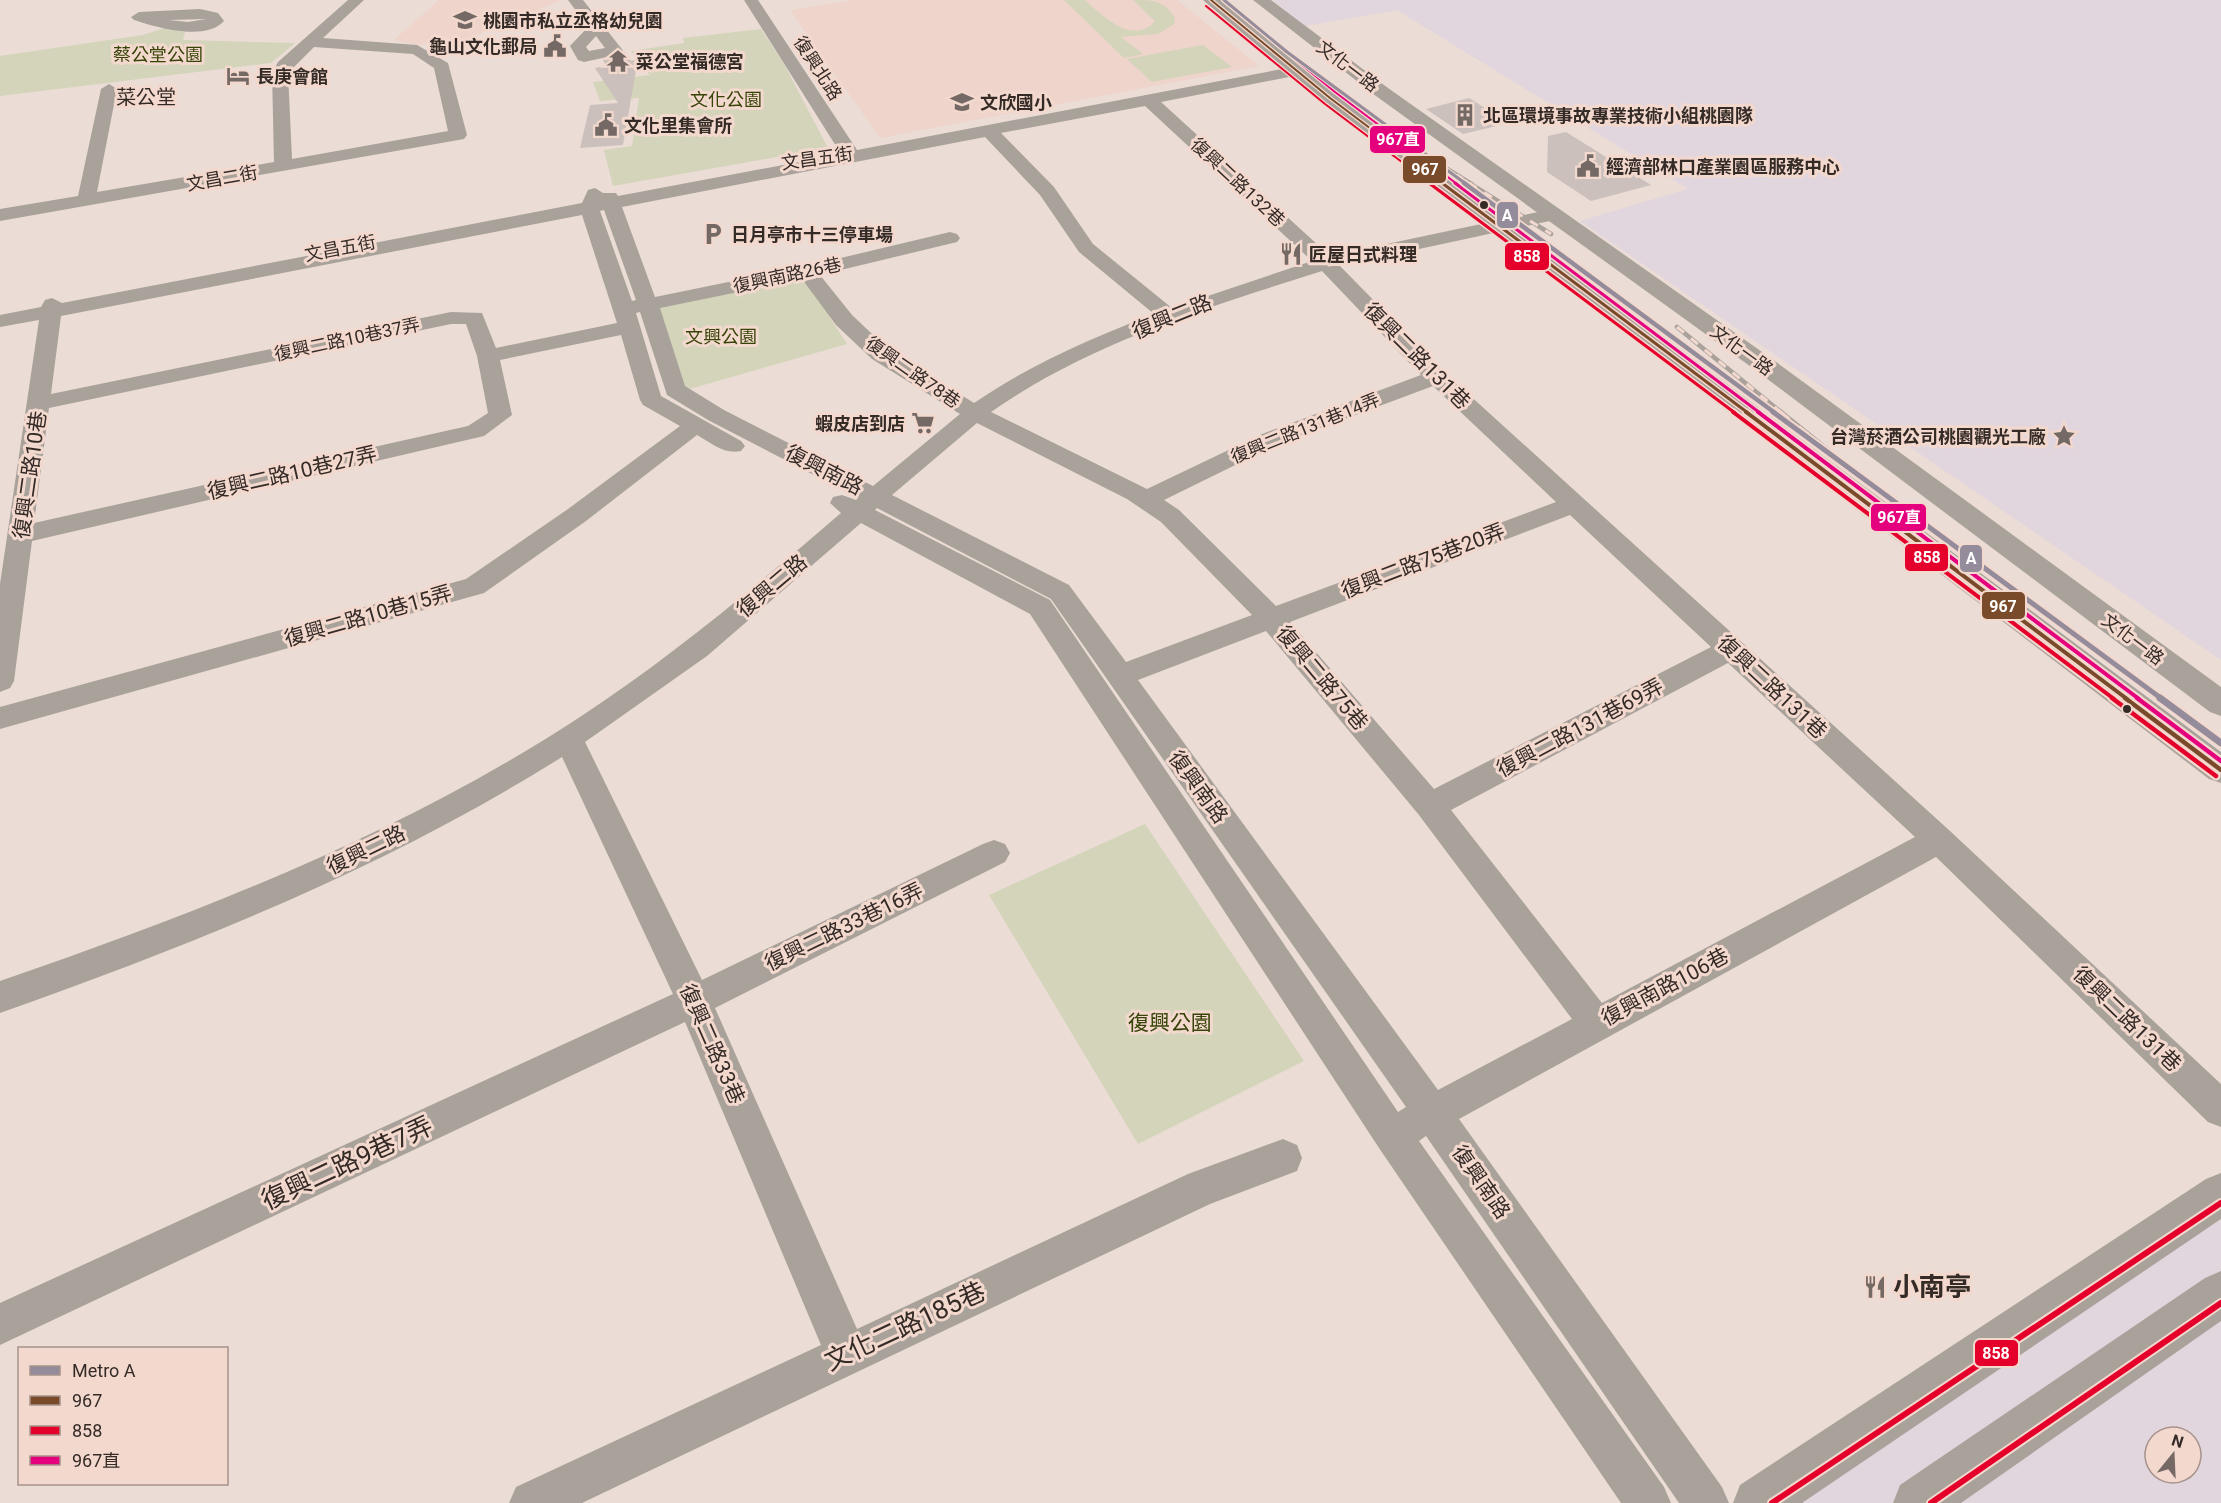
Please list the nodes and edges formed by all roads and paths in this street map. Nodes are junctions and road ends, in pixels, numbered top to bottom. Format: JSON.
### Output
{"nodes":[{"id":1,"x":139,"y":0,"type":"edge"},
{"id":2,"x":357,"y":0,"type":"edge"},
{"id":3,"x":575,"y":0,"type":"edge"},
{"id":4,"x":751,"y":0,"type":"edge"},
{"id":5,"x":768,"y":0,"type":"edge"},
{"id":6,"x":1211,"y":0,"type":"edge"},
{"id":7,"x":1261,"y":0,"type":"edge"},
{"id":8,"x":139,"y":17,"type":"dead end"},
{"id":9,"x":596,"y":28,"type":"dead end"},
{"id":10,"x":310,"y":42,"type":"junction"},
{"id":11,"x":796,"y":55,"type":"junction"},
{"id":12,"x":1298,"y":71,"type":"junction"},
{"id":13,"x":109,"y":88,"type":"dead end"},
{"id":14,"x":1149,"y":100,"type":"junction"},
{"id":15,"x":990,"y":132,"type":"junction"},
{"id":16,"x":857,"y":153,"type":"junction"},
{"id":17,"x":283,"y":167,"type":"junction"},
{"id":18,"x":599,"y":200,"type":"junction"},
{"id":19,"x":86,"y":201,"type":"junction"},
{"id":20,"x":0,"y":215,"type":"edge"},
{"id":21,"x":1552,"y":215,"type":"junction"},
{"id":22,"x":1501,"y":226,"type":"junction"},
{"id":23,"x":950,"y":238,"type":"dead end"},
{"id":24,"x":1326,"y":263,"type":"junction"},
{"id":25,"x":807,"y":272,"type":"junction"},
{"id":26,"x":52,"y":308,"type":"junction"},
{"id":27,"x":0,"y":313,"type":"edge"},
{"id":28,"x":634,"y":314,"type":"junction"},
{"id":29,"x":1169,"y":316,"type":"junction"},
{"id":30,"x":0,"y":321,"type":"edge"},
{"id":31,"x":488,"y":356,"type":"junction"},
{"id":32,"x":1436,"y":377,"type":"junction"},
{"id":33,"x":40,"y":403,"type":"junction"},
{"id":34,"x":976,"y":414,"type":"junction"},
{"id":35,"x":694,"y":426,"type":"junction"},
{"id":36,"x":1145,"y":500,"type":"junction"},
{"id":37,"x":867,"y":504,"type":"junction"},
{"id":38,"x":1575,"y":504,"type":"junction"},
{"id":39,"x":21,"y":535,"type":"junction"},
{"id":40,"x":935,"y":540,"type":"junction"},
{"id":41,"x":1271,"y":618,"type":"junction"},
{"id":42,"x":1731,"y":649,"type":"junction"},
{"id":43,"x":1119,"y":676,"type":"junction"},
{"id":44,"x":0,"y":681,"type":"edge"},
{"id":45,"x":2221,"y":704,"type":"edge"},
{"id":46,"x":0,"y":718,"type":"edge"},
{"id":47,"x":569,"y":739,"type":"junction"},
{"id":48,"x":2221,"y":770,"type":"edge"},
{"id":49,"x":1430,"y":806,"type":"junction"},
{"id":50,"x":1939,"y":840,"type":"junction"},
{"id":51,"x":994,"y":853,"type":"dead end"},
{"id":52,"x":0,"y":997,"type":"edge"},
{"id":53,"x":694,"y":1001,"type":"junction"},
{"id":54,"x":1597,"y":1024,"type":"junction"},
{"id":55,"x":2221,"y":1109,"type":"edge"},
{"id":56,"x":1432,"y":1114,"type":"junction"},
{"id":57,"x":1392,"y":1135,"type":"junction"},
{"id":58,"x":1283,"y":1158,"type":"dead end"},
{"id":59,"x":2221,"y":1194,"type":"edge"},
{"id":60,"x":2221,"y":1294,"type":"edge"},
{"id":61,"x":0,"y":1324,"type":"edge"},
{"id":62,"x":846,"y":1353,"type":"junction"},
{"id":63,"x":580,"y":1492,"type":"edge"},
{"id":64,"x":532,"y":1503,"type":"edge"},
{"id":65,"x":1648,"y":1503,"type":"edge"},
{"id":66,"x":1706,"y":1503,"type":"edge"},
{"id":67,"x":1758,"y":1503,"type":"edge"},
{"id":68,"x":1918,"y":1503,"type":"edge"}],
"edges":[{"from":1,"to":8,"type":"street"},
{"from":2,"to":10,"type":"street"},
{"from":3,"to":9,"type":"street"},
{"from":4,"to":11,"type":"street","name":"復興北路"},
{"from":5,"to":11,"type":"street","name":"復興北路"},
{"from":6,"to":12,"type":"street","name":"文化一路"},
{"from":7,"to":21,"type":"street","name":"文化一路"},
{"from":10,"to":17,"type":"street"},
{"from":10,"to":17,"type":"street","name":"文昌二街"},
{"from":11,"to":16,"type":"street","name":"復興北路"},
{"from":12,"to":14,"type":"street","name":"文昌五街"},
{"from":12,"to":22,"type":"street","name":"文化一路"},
{"from":13,"to":19,"type":"street"},
{"from":14,"to":15,"type":"street","name":"文昌五街"},
{"from":14,"to":24,"type":"street","name":"復興二路132巷"},
{"from":15,"to":16,"type":"street","name":"文昌五街"},
{"from":15,"to":29,"type":"street"},
{"from":16,"to":18,"type":"street","name":"文昌五街"},
{"from":17,"to":19,"type":"street","name":"文昌二街"},
{"from":18,"to":26,"type":"street","name":"文昌五街"},
{"from":18,"to":28,"type":"street","name":"復興南路"},
{"from":19,"to":20,"type":"street","name":"文昌二街"},
{"from":21,"to":22,"type":"street","name":"復興二路"},
{"from":21,"to":45,"type":"street","name":"文化一路"},
{"from":22,"to":24,"type":"street","name":"復興二路"},
{"from":22,"to":48,"type":"street","name":"文化一路"},
{"from":23,"to":25,"type":"street","name":"復興南路26巷"},
{"from":24,"to":29,"type":"street","name":"復興二路"},
{"from":24,"to":32,"type":"street","name":"復興二路131巷"},
{"from":25,"to":28,"type":"street","name":"復興南路26巷"},
{"from":25,"to":34,"type":"street","name":"復興二路78巷"},
{"from":26,"to":27,"type":"street","name":"文昌五街"},
{"from":26,"to":30,"type":"street","name":"文昌五街"},
{"from":26,"to":33,"type":"street","name":"復興二路10巷"},
{"from":28,"to":31,"type":"street"},
{"from":28,"to":35,"type":"street","name":"復興南路"},
{"from":28,"to":37,"type":"street","name":"復興南路"},
{"from":29,"to":34,"type":"street","name":"復興二路"},
{"from":31,"to":33,"type":"street","name":"復興二路10巷37弄"},
{"from":31,"to":39,"type":"street","name":"復興二路10巷27弄"},
{"from":32,"to":36,"type":"street","name":"復興二路131巷14弄"},
{"from":32,"to":38,"type":"street","name":"復興二路131巷"},
{"from":33,"to":39,"type":"street","name":"復興二路10巷"},
{"from":34,"to":36,"type":"street","name":"復興二路75巷"},
{"from":34,"to":37,"type":"street","name":"復興二路"},
{"from":35,"to":37,"type":"street","name":"復興南路"},
{"from":35,"to":46,"type":"street","name":"復興二路10巷15弄"},
{"from":36,"to":41,"type":"street","name":"復興二路75巷"},
{"from":37,"to":40,"type":"street","name":"復興南路"},
{"from":37,"to":47,"type":"street","name":"復興二路"},
{"from":38,"to":41,"type":"street","name":"復興二路75巷20弄"},
{"from":38,"to":42,"type":"street","name":"復興二路131巷"},
{"from":39,"to":44,"type":"street","name":"復興二路10巷"},
{"from":40,"to":43,"type":"street","name":"復興南路"},
{"from":40,"to":57,"type":"street","name":"復興南路"},
{"from":41,"to":43,"type":"street","name":"復興二路75巷20弄"},
{"from":41,"to":49,"type":"street","name":"復興二路75巷"},
{"from":42,"to":49,"type":"street","name":"復興二路131巷69弄"},
{"from":42,"to":50,"type":"street","name":"復興二路131巷"},
{"from":43,"to":56,"type":"street","name":"復興南路"},
{"from":47,"to":52,"type":"street","name":"復興二路"},
{"from":47,"to":53,"type":"street","name":"復興二路33巷"},
{"from":49,"to":54,"type":"street","name":"復興二路75巷"},
{"from":50,"to":54,"type":"street","name":"復興南路106巷"},
{"from":50,"to":55,"type":"street","name":"復興二路131巷"},
{"from":51,"to":53,"type":"street","name":"復興二路33巷16弄"},
{"from":53,"to":61,"type":"street","name":"復興二路9巷7弄"},
{"from":53,"to":62,"type":"street","name":"復興二路33巷"},
{"from":54,"to":56,"type":"street","name":"復興南路106巷"},
{"from":56,"to":57,"type":"street","name":"復興南路106巷"},
{"from":56,"to":66,"type":"street","name":"復興南路"},
{"from":57,"to":65,"type":"street","name":"復興南路"},
{"from":58,"to":62,"type":"street","name":"文化二路185巷"},
{"from":59,"to":67,"type":"street"},
{"from":60,"to":68,"type":"street"},
{"from":62,"to":63,"type":"street","name":"文化二路185巷"},
{"from":63,"to":64,"type":"street","name":"文化二路185巷"}]}
